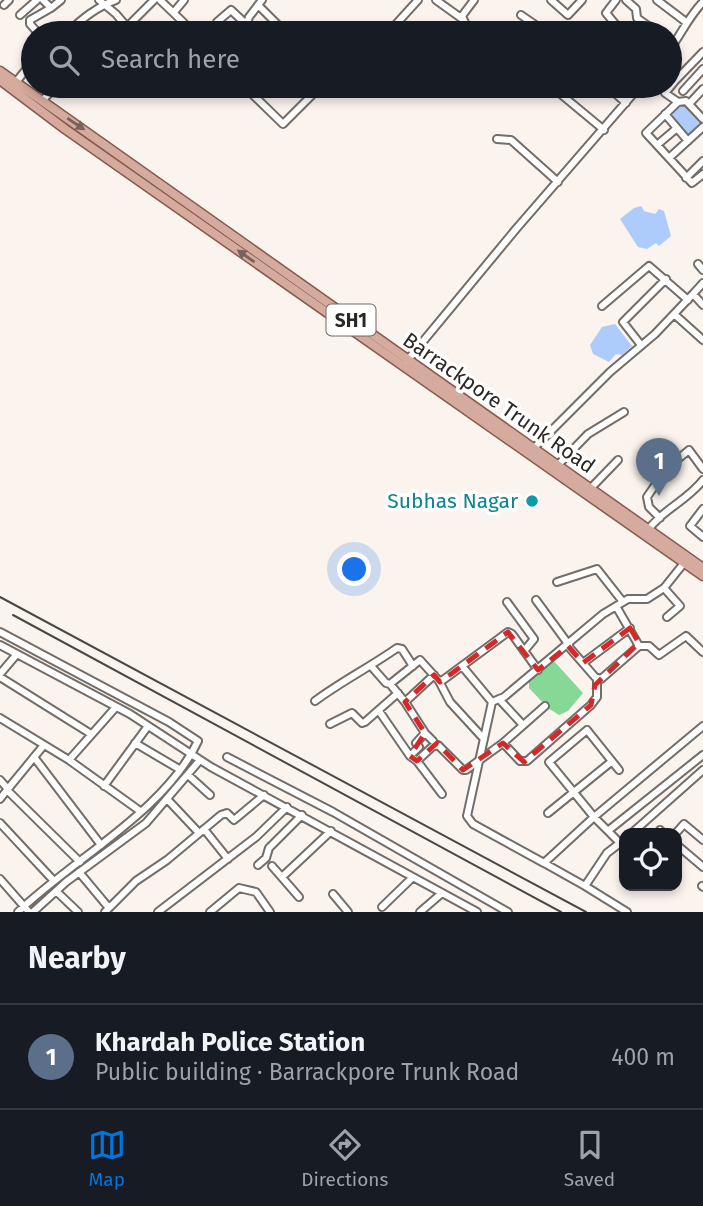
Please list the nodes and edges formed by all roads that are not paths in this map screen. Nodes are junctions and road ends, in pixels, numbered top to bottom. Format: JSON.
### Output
{"nodes":[{"id":1,"x":37,"y":0,"type":"edge"},
{"id":2,"x":43,"y":0,"type":"edge"},
{"id":3,"x":61,"y":0,"type":"edge"},
{"id":4,"x":116,"y":0,"type":"edge"},
{"id":5,"x":154,"y":0,"type":"edge"},
{"id":6,"x":160,"y":0,"type":"edge"},
{"id":7,"x":184,"y":0,"type":"edge"},
{"id":8,"x":418,"y":0,"type":"edge"},
{"id":9,"x":436,"y":0,"type":"edge"},
{"id":10,"x":474,"y":0,"type":"edge"},
{"id":11,"x":551,"y":0,"type":"edge"},
{"id":12,"x":582,"y":0,"type":"edge"},
{"id":13,"x":616,"y":0,"type":"edge"},
{"id":14,"x":626,"y":0,"type":"edge"},
{"id":15,"x":657,"y":0,"type":"edge"},
{"id":16,"x":101,"y":2,"type":"edge"},
{"id":17,"x":703,"y":2,"type":"edge"},
{"id":18,"x":260,"y":3,"type":"edge"},
{"id":19,"x":51,"y":8,"type":"junction"},
{"id":20,"x":174,"y":12,"type":"junction"},
{"id":21,"x":20,"y":15,"type":"dead end"},
{"id":22,"x":521,"y":15,"type":"dead end"},
{"id":23,"x":461,"y":18,"type":"junction"},
{"id":24,"x":30,"y":21,"type":"edge"},
{"id":25,"x":80,"y":21,"type":"edge"},
{"id":26,"x":120,"y":21,"type":"edge"},
{"id":27,"x":134,"y":21,"type":"edge"},
{"id":28,"x":182,"y":21,"type":"edge"},
{"id":29,"x":218,"y":21,"type":"edge"},
{"id":30,"x":244,"y":21,"type":"edge"},
{"id":31,"x":248,"y":21,"type":"edge"},
{"id":32,"x":275,"y":21,"type":"edge"},
{"id":33,"x":399,"y":21,"type":"edge"},
{"id":34,"x":463,"y":21,"type":"edge"},
{"id":35,"x":530,"y":21,"type":"edge"},
{"id":36,"x":613,"y":21,"type":"edge"},
{"id":37,"x":641,"y":21,"type":"edge"},
{"id":38,"x":686,"y":22,"type":"junction"},
{"id":39,"x":682,"y":28,"type":"edge"},
{"id":40,"x":703,"y":52,"type":"edge"},
{"id":41,"x":703,"y":69,"type":"edge"},
{"id":42,"x":682,"y":70,"type":"edge"},
{"id":43,"x":0,"y":71,"type":"edge"},
{"id":44,"x":21,"y":76,"type":"edge"},
{"id":45,"x":0,"y":80,"type":"edge"},
{"id":46,"x":16,"y":82,"type":"junction"},
{"id":47,"x":21,"y":86,"type":"edge"},
{"id":48,"x":703,"y":89,"type":"edge"},
{"id":49,"x":683,"y":91,"type":"dead end"},
{"id":50,"x":21,"y":95,"type":"edge"},
{"id":51,"x":26,"y":98,"type":"edge"},
{"id":52,"x":37,"y":98,"type":"edge"},
{"id":53,"x":44,"y":98,"type":"edge"},
{"id":54,"x":257,"y":98,"type":"edge"},
{"id":55,"x":306,"y":98,"type":"edge"},
{"id":56,"x":565,"y":98,"type":"edge"},
{"id":57,"x":620,"y":98,"type":"edge"},
{"id":58,"x":630,"y":98,"type":"edge"},
{"id":59,"x":673,"y":98,"type":"edge"},
{"id":60,"x":41,"y":101,"type":"junction"},
{"id":61,"x":678,"y":102,"type":"junction"},
{"id":62,"x":626,"y":103,"type":"junction"},
{"id":63,"x":689,"y":104,"type":"junction"},
{"id":64,"x":665,"y":114,"type":"junction"},
{"id":65,"x":703,"y":119,"type":"edge"},
{"id":66,"x":703,"y":127,"type":"edge"},
{"id":67,"x":677,"y":128,"type":"junction"},
{"id":68,"x":604,"y":130,"type":"junction"},
{"id":69,"x":498,"y":139,"type":"dead end"},
{"id":70,"x":688,"y":141,"type":"junction"},
{"id":71,"x":657,"y":145,"type":"junction"},
{"id":72,"x":670,"y":158,"type":"junction"},
{"id":73,"x":703,"y":161,"type":"edge"},
{"id":74,"x":703,"y":174,"type":"edge"},
{"id":75,"x":686,"y":178,"type":"junction"},
{"id":76,"x":558,"y":182,"type":"junction"},
{"id":77,"x":666,"y":279,"type":"junction"},
{"id":78,"x":703,"y":283,"type":"edge"},
{"id":79,"x":690,"y":297,"type":"junction"},
{"id":80,"x":703,"y":304,"type":"edge"},
{"id":81,"x":602,"y":306,"type":"dead end"},
{"id":82,"x":674,"y":314,"type":"junction"},
{"id":83,"x":703,"y":340,"type":"edge"},
{"id":84,"x":641,"y":345,"type":"junction"},
{"id":85,"x":405,"y":363,"type":"junction"},
{"id":86,"x":624,"y":412,"type":"dead end"},
{"id":87,"x":533,"y":449,"type":"junction"},
{"id":88,"x":618,"y":460,"type":"dead end"},
{"id":89,"x":558,"y":466,"type":"junction"},
{"id":90,"x":703,"y":469,"type":"edge"},
{"id":91,"x":703,"y":480,"type":"edge"},
{"id":92,"x":590,"y":489,"type":"junction"},
{"id":93,"x":703,"y":509,"type":"edge"},
{"id":94,"x":660,"y":518,"type":"junction"},
{"id":95,"x":647,"y":533,"type":"junction"},
{"id":96,"x":703,"y":537,"type":"edge"},
{"id":97,"x":684,"y":563,"type":"junction"},
{"id":98,"x":703,"y":568,"type":"edge"},
{"id":99,"x":703,"y":576,"type":"edge"},
{"id":100,"x":557,"y":582,"type":"dead end"},
{"id":101,"x":664,"y":588,"type":"junction"},
{"id":102,"x":536,"y":600,"type":"dead end"},
{"id":103,"x":507,"y":602,"type":"dead end"},
{"id":104,"x":623,"y":602,"type":"junction"},
{"id":105,"x":616,"y":607,"type":"junction"},
{"id":106,"x":667,"y":617,"type":"dead end"},
{"id":107,"x":630,"y":628,"type":"junction"},
{"id":108,"x":0,"y":632,"type":"edge"},
{"id":109,"x":0,"y":645,"type":"edge"},
{"id":110,"x":568,"y":646,"type":"junction"},
{"id":111,"x":639,"y":646,"type":"junction"},
{"id":112,"x":524,"y":651,"type":"junction"},
{"id":113,"x":703,"y":652,"type":"edge"},
{"id":114,"x":17,"y":654,"type":"junction"},
{"id":115,"x":583,"y":663,"type":"junction"},
{"id":116,"x":371,"y":666,"type":"junction"},
{"id":117,"x":413,"y":666,"type":"junction"},
{"id":118,"x":462,"y":666,"type":"junction"},
{"id":119,"x":538,"y":670,"type":"junction"},
{"id":120,"x":0,"y":675,"type":"edge"},
{"id":121,"x":437,"y":678,"type":"junction"},
{"id":122,"x":597,"y":678,"type":"junction"},
{"id":123,"x":390,"y":684,"type":"junction"},
{"id":124,"x":398,"y":693,"type":"junction"},
{"id":125,"x":315,"y":701,"type":"dead end"},
{"id":126,"x":496,"y":701,"type":"junction"},
{"id":127,"x":405,"y":702,"type":"junction"},
{"id":128,"x":545,"y":706,"type":"dead end"},
{"id":129,"x":116,"y":707,"type":"junction"},
{"id":130,"x":379,"y":711,"type":"junction"},
{"id":131,"x":0,"y":718,"type":"edge"},
{"id":132,"x":330,"y":724,"type":"dead end"},
{"id":133,"x":523,"y":725,"type":"junction"},
{"id":134,"x":148,"y":726,"type":"junction"},
{"id":135,"x":703,"y":726,"type":"edge"},
{"id":136,"x":425,"y":733,"type":"junction"},
{"id":137,"x":91,"y":734,"type":"junction"},
{"id":138,"x":484,"y":738,"type":"junction"},
{"id":139,"x":433,"y":741,"type":"dead end"},
{"id":140,"x":135,"y":743,"type":"junction"},
{"id":141,"x":503,"y":743,"type":"junction"},
{"id":142,"x":44,"y":745,"type":"junction"},
{"id":143,"x":191,"y":755,"type":"junction"},
{"id":144,"x":703,"y":755,"type":"edge"},
{"id":145,"x":34,"y":757,"type":"junction"},
{"id":146,"x":228,"y":757,"type":"dead end"},
{"id":147,"x":413,"y":758,"type":"junction"},
{"id":148,"x":69,"y":760,"type":"junction"},
{"id":149,"x":200,"y":760,"type":"junction"},
{"id":150,"x":480,"y":760,"type":"junction"},
{"id":151,"x":611,"y":762,"type":"junction"},
{"id":152,"x":179,"y":769,"type":"junction"},
{"id":153,"x":619,"y":770,"type":"dead end"},
{"id":154,"x":703,"y":770,"type":"edge"},
{"id":155,"x":188,"y":775,"type":"junction"},
{"id":156,"x":0,"y":780,"type":"edge"},
{"id":157,"x":104,"y":786,"type":"junction"},
{"id":158,"x":8,"y":789,"type":"junction"},
{"id":159,"x":575,"y":792,"type":"junction"},
{"id":160,"x":210,"y":794,"type":"dead end"},
{"id":161,"x":442,"y":794,"type":"dead end"},
{"id":162,"x":264,"y":795,"type":"junction"},
{"id":163,"x":0,"y":799,"type":"edge"},
{"id":164,"x":167,"y":800,"type":"junction"},
{"id":165,"x":287,"y":807,"type":"junction"},
{"id":166,"x":140,"y":811,"type":"junction"},
{"id":167,"x":548,"y":813,"type":"dead end"},
{"id":168,"x":302,"y":816,"type":"junction"},
{"id":169,"x":594,"y":817,"type":"junction"},
{"id":170,"x":0,"y":822,"type":"edge"},
{"id":171,"x":638,"y":828,"type":"edge"},
{"id":172,"x":680,"y":828,"type":"edge"},
{"id":173,"x":608,"y":830,"type":"junction"},
{"id":174,"x":201,"y":831,"type":"junction"},
{"id":175,"x":331,"y":831,"type":"junction"},
{"id":176,"x":619,"y":839,"type":"edge"},
{"id":177,"x":703,"y":840,"type":"edge"},
{"id":178,"x":619,"y":843,"type":"edge"},
{"id":179,"x":101,"y":845,"type":"junction"},
{"id":180,"x":682,"y":849,"type":"edge"},
{"id":181,"x":703,"y":855,"type":"edge"},
{"id":182,"x":228,"y":859,"type":"junction"},
{"id":183,"x":80,"y":862,"type":"junction"},
{"id":184,"x":544,"y":863,"type":"junction"},
{"id":185,"x":258,"y":865,"type":"dead end"},
{"id":186,"x":701,"y":865,"type":"edge"},
{"id":187,"x":272,"y":866,"type":"dead end"},
{"id":188,"x":79,"y":872,"type":"junction"},
{"id":189,"x":282,"y":877,"type":"junction"},
{"id":190,"x":412,"y":878,"type":"junction"},
{"id":191,"x":0,"y":879,"type":"edge"},
{"id":192,"x":54,"y":881,"type":"junction"},
{"id":193,"x":585,"y":886,"type":"junction"},
{"id":194,"x":56,"y":891,"type":"junction"},
{"id":195,"x":442,"y":893,"type":"junction"},
{"id":196,"x":333,"y":894,"type":"dead end"},
{"id":197,"x":299,"y":897,"type":"dead end"},
{"id":198,"x":382,"y":907,"type":"dead end"},
{"id":199,"x":27,"y":910,"type":"edge"},
{"id":200,"x":107,"y":910,"type":"edge"},
{"id":201,"x":468,"y":910,"type":"edge"},
{"id":202,"x":78,"y":912,"type":"edge"},
{"id":203,"x":158,"y":912,"type":"edge"},
{"id":204,"x":210,"y":912,"type":"edge"},
{"id":205,"x":270,"y":912,"type":"edge"},
{"id":206,"x":348,"y":912,"type":"edge"},
{"id":207,"x":420,"y":912,"type":"edge"},
{"id":208,"x":477,"y":912,"type":"edge"},
{"id":209,"x":509,"y":912,"type":"edge"},
{"id":210,"x":627,"y":912,"type":"edge"}],
"edges":[{"from":1,"to":21,"type":"street"},
{"from":2,"to":19,"type":"street"},
{"from":3,"to":19,"type":"street"},
{"from":4,"to":16,"type":"street"},
{"from":5,"to":27,"type":"street"},
{"from":6,"to":20,"type":"street"},
{"from":7,"to":20,"type":"street"},
{"from":8,"to":33,"type":"street"},
{"from":9,"to":23,"type":"street"},
{"from":10,"to":23,"type":"street"},
{"from":11,"to":12,"type":"street"},
{"from":13,"to":36,"type":"street"},
{"from":14,"to":37,"type":"street"},
{"from":15,"to":38,"type":"street"},
{"from":16,"to":25,"type":"street"},
{"from":16,"to":26,"type":"street"},
{"from":17,"to":38,"type":"street"},
{"from":18,"to":31,"type":"street"},
{"from":18,"to":32,"type":"street"},
{"from":19,"to":24,"type":"street"},
{"from":20,"to":28,"type":"street"},
{"from":22,"to":35,"type":"street"},
{"from":23,"to":34,"type":"street"},
{"from":29,"to":30,"type":"street"},
{"from":38,"to":39,"type":"street"},
{"from":40,"to":42,"type":"street"},
{"from":41,"to":49,"type":"street"},
{"from":43,"to":46,"type":"main road","name":"Barrackpore Trunk Road","number":"SH1"},
{"from":44,"to":46,"type":"street"},
{"from":50,"to":45,"type":"main road","name":"Barrackpore Trunk Road","number":"SH1","one_way":true},
{"from":46,"to":47,"type":"main road","name":"Barrackpore Trunk Road","number":"SH1"},
{"from":48,"to":63,"type":"street"},
{"from":85,"to":51,"type":"main road","name":"Barrackpore Trunk Road","number":"SH1","one_way":true},
{"from":52,"to":60,"type":"main road","name":"Barrackpore Trunk Road","number":"SH1"},
{"from":53,"to":60,"type":"street"},
{"from":54,"to":55,"type":"street"},
{"from":56,"to":68,"type":"street"},
{"from":57,"to":62,"type":"street"},
{"from":58,"to":62,"type":"street"},
{"from":59,"to":61,"type":"street"},
{"from":60,"to":85,"type":"main road","name":"Barrackpore Trunk Road","number":"SH1","one_way":true},
{"from":61,"to":63,"type":"street"},
{"from":61,"to":64,"type":"street"},
{"from":62,"to":68,"type":"street"},
{"from":63,"to":65,"type":"street"},
{"from":64,"to":67,"type":"street"},
{"from":64,"to":71,"type":"street"},
{"from":66,"to":70,"type":"street"},
{"from":67,"to":70,"type":"street"},
{"from":67,"to":71,"type":"street"},
{"from":68,"to":76,"type":"street"},
{"from":69,"to":76,"type":"street"},
{"from":70,"to":72,"type":"street"},
{"from":71,"to":72,"type":"street"},
{"from":72,"to":75,"type":"street"},
{"from":73,"to":75,"type":"street"},
{"from":74,"to":75,"type":"street"},
{"from":76,"to":85,"type":"street"},
{"from":77,"to":79,"type":"street"},
{"from":77,"to":81,"type":"street"},
{"from":77,"to":84,"type":"street"},
{"from":78,"to":79,"type":"street"},
{"from":79,"to":80,"type":"street"},
{"from":79,"to":82,"type":"street"},
{"from":82,"to":83,"type":"street"},
{"from":82,"to":84,"type":"street"},
{"from":84,"to":87,"type":"street"},
{"from":85,"to":87,"type":"main road","name":"Barrackpore Trunk Road","number":"SH1"},
{"from":85,"to":95,"type":"main road","name":"Barrackpore Trunk Road","number":"SH1"},
{"from":86,"to":89,"type":"street"},
{"from":87,"to":89,"type":"main road","name":"Barrackpore Trunk Road","number":"SH1"},
{"from":88,"to":92,"type":"street"},
{"from":89,"to":92,"type":"main road","name":"Barrackpore Trunk Road","number":"SH1"},
{"from":90,"to":94,"type":"street"},
{"from":91,"to":94,"type":"street"},
{"from":92,"to":95,"type":"main road","name":"Barrackpore Trunk Road","number":"SH1"},
{"from":93,"to":96,"type":"street"},
{"from":94,"to":95,"type":"street"},
{"from":95,"to":97,"type":"main road","name":"Barrackpore Trunk Road","number":"SH1"},
{"from":95,"to":98,"type":"main road","name":"Barrackpore Trunk Road","number":"SH1"},
{"from":97,"to":99,"type":"main road","name":"Barrackpore Trunk Road","number":"SH1"},
{"from":97,"to":101,"type":"street"},
{"from":100,"to":104,"type":"street"},
{"from":101,"to":104,"type":"street"},
{"from":101,"to":106,"type":"street"},
{"from":102,"to":110,"type":"street"},
{"from":103,"to":112,"type":"street"},
{"from":104,"to":105,"type":"street"},
{"from":105,"to":107,"type":"street"},
{"from":105,"to":110,"type":"street"},
{"from":107,"to":111,"type":"street"},
{"from":107,"to":115,"type":"street"},
{"from":108,"to":143,"type":"street"},
{"from":109,"to":114,"type":"street"},
{"from":110,"to":115,"type":"street"},
{"from":110,"to":119,"type":"street"},
{"from":111,"to":113,"type":"street"},
{"from":111,"to":122,"type":"street"},
{"from":112,"to":118,"type":"street"},
{"from":112,"to":119,"type":"street"},
{"from":114,"to":120,"type":"street"},
{"from":114,"to":129,"type":"street"},
{"from":115,"to":122,"type":"street"},
{"from":116,"to":117,"type":"street"},
{"from":116,"to":123,"type":"street"},
{"from":116,"to":125,"type":"street"},
{"from":117,"to":121,"type":"street"},
{"from":117,"to":123,"type":"street"},
{"from":118,"to":121,"type":"street"},
{"from":118,"to":126,"type":"street"},
{"from":119,"to":126,"type":"street"},
{"from":120,"to":137,"type":"street"},
{"from":121,"to":127,"type":"street"},
{"from":121,"to":138,"type":"street"},
{"from":122,"to":141,"type":"street"},
{"from":123,"to":124,"type":"street"},
{"from":124,"to":127,"type":"street"},
{"from":124,"to":130,"type":"street"},
{"from":126,"to":133,"type":"street"},
{"from":126,"to":138,"type":"street"},
{"from":127,"to":136,"type":"street"},
{"from":128,"to":133,"type":"street"},
{"from":129,"to":134,"type":"street"},
{"from":129,"to":137,"type":"street"},
{"from":130,"to":132,"type":"street"},
{"from":130,"to":147,"type":"street"},
{"from":131,"to":142,"type":"street"},
{"from":133,"to":141,"type":"street"},
{"from":134,"to":140,"type":"street"},
{"from":134,"to":143,"type":"street"},
{"from":135,"to":169,"type":"street"},
{"from":136,"to":139,"type":"street"},
{"from":136,"to":147,"type":"street"},
{"from":137,"to":148,"type":"street"},
{"from":138,"to":150,"type":"street"},
{"from":140,"to":152,"type":"street"},
{"from":140,"to":157,"type":"street"},
{"from":141,"to":150,"type":"street"},
{"from":142,"to":145,"type":"street"},
{"from":142,"to":148,"type":"street"},
{"from":143,"to":149,"type":"street"},
{"from":143,"to":152,"type":"street"},
{"from":144,"to":173,"type":"street"},
{"from":145,"to":158,"type":"street"},
{"from":145,"to":179,"type":"street"},
{"from":146,"to":209,"type":"street"},
{"from":147,"to":150,"type":"street"},
{"from":147,"to":161,"type":"street"},
{"from":148,"to":157,"type":"street"},
{"from":149,"to":155,"type":"street"},
{"from":149,"to":162,"type":"street"},
{"from":150,"to":184,"type":"street"},
{"from":151,"to":153,"type":"street"},
{"from":151,"to":159,"type":"street"},
{"from":151,"to":159,"type":"street"},
{"from":152,"to":166,"type":"street"},
{"from":154,"to":171,"type":"street"},
{"from":155,"to":160,"type":"street"},
{"from":155,"to":164,"type":"street"},
{"from":156,"to":158,"type":"street"},
{"from":157,"to":166,"type":"street"},
{"from":158,"to":163,"type":"street"},
{"from":158,"to":183,"type":"street"},
{"from":159,"to":167,"type":"street"},
{"from":159,"to":169,"type":"street"},
{"from":162,"to":165,"type":"street"},
{"from":162,"to":174,"type":"street"},
{"from":164,"to":174,"type":"street"},
{"from":164,"to":188,"type":"street"},
{"from":165,"to":168,"type":"street"},
{"from":165,"to":182,"type":"street"},
{"from":166,"to":179,"type":"street"},
{"from":168,"to":175,"type":"street"},
{"from":168,"to":185,"type":"street"},
{"from":169,"to":173,"type":"street"},
{"from":169,"to":184,"type":"street"},
{"from":170,"to":192,"type":"street"},
{"from":172,"to":177,"type":"street"},
{"from":173,"to":176,"type":"street"},
{"from":174,"to":182,"type":"street"},
{"from":174,"to":200,"type":"street"},
{"from":175,"to":189,"type":"street"},
{"from":175,"to":190,"type":"street"},
{"from":178,"to":193,"type":"street"},
{"from":179,"to":183,"type":"street"},
{"from":180,"to":186,"type":"street"},
{"from":181,"to":186,"type":"street"},
{"from":182,"to":203,"type":"street"},
{"from":183,"to":192,"type":"street"},
{"from":184,"to":193,"type":"street"},
{"from":187,"to":189,"type":"street"},
{"from":188,"to":194,"type":"street"},
{"from":188,"to":200,"type":"street"},
{"from":189,"to":197,"type":"street"},
{"from":190,"to":195,"type":"street"},
{"from":190,"to":198,"type":"street"},
{"from":191,"to":199,"type":"street"},
{"from":192,"to":199,"type":"street"},
{"from":193,"to":210,"type":"street"},
{"from":194,"to":199,"type":"street"},
{"from":194,"to":202,"type":"street"},
{"from":195,"to":201,"type":"street"},
{"from":195,"to":207,"type":"street"},
{"from":196,"to":206,"type":"street"},
{"from":201,"to":208,"type":"street"},
{"from":204,"to":205,"type":"street"}]}
